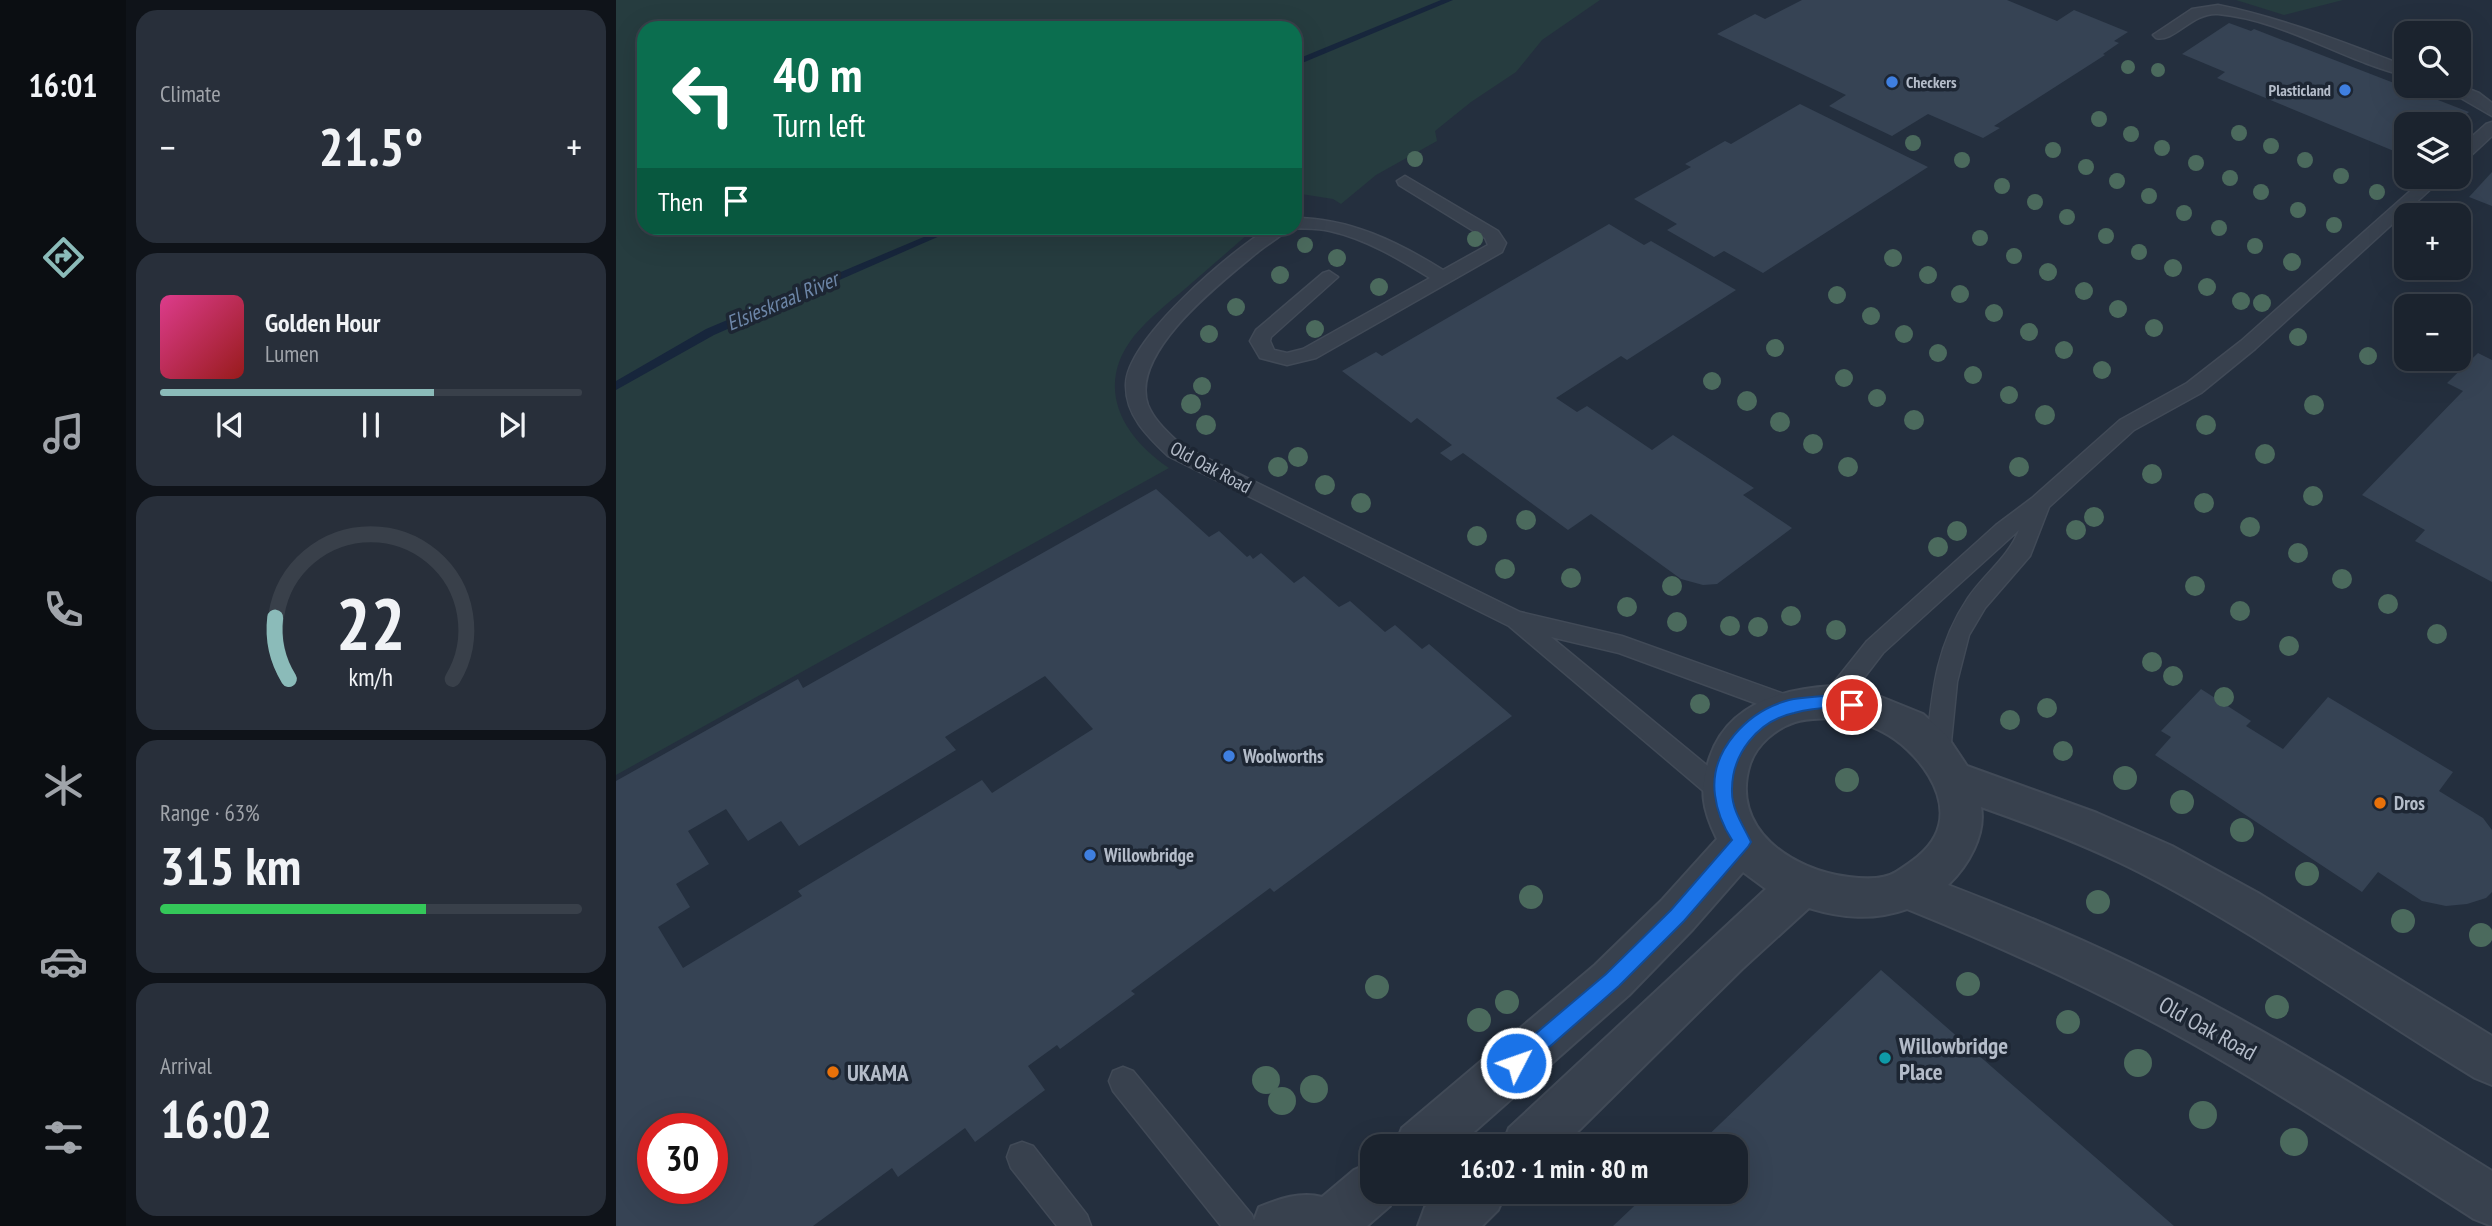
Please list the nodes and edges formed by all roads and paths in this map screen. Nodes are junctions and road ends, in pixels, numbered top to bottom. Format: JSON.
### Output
{"nodes":[{"id":1,"x":2161,"y":35,"type":"dead end"},
{"id":2,"x":2394,"y":67,"type":"edge"},
{"id":3,"x":2471,"y":95,"type":"edge"},
{"id":4,"x":2492,"y":111,"type":"edge"},
{"id":5,"x":2492,"y":127,"type":"edge"},
{"id":6,"x":2471,"y":146,"type":"edge"},
{"id":7,"x":1405,"y":181,"type":"dead end"},
{"id":8,"x":2423,"y":189,"type":"edge"},
{"id":9,"x":1302,"y":223,"type":"edge"},
{"id":10,"x":1272,"y":235,"type":"edge"},
{"id":11,"x":1329,"y":277,"type":"dead end"},
{"id":12,"x":1444,"y":279,"type":"junction"},
{"id":13,"x":2040,"y":503,"type":"junction"},
{"id":14,"x":1514,"y":619,"type":"junction"},
{"id":15,"x":1832,"y":702,"type":"junction"},
{"id":16,"x":1790,"y":706,"type":"junction"},
{"id":17,"x":1946,"y":766,"type":"junction"},
{"id":18,"x":1723,"y":793,"type":"junction"},
{"id":19,"x":1742,"y":842,"type":"junction"},
{"id":20,"x":1800,"y":887,"type":"junction"},
{"id":21,"x":1907,"y":889,"type":"junction"},
{"id":22,"x":2492,"y":1062,"type":"edge"},
{"id":23,"x":1123,"y":1081,"type":"dead end"},
{"id":24,"x":1434,"y":1134,"type":"edge"},
{"id":25,"x":1539,"y":1134,"type":"edge"},
{"id":26,"x":1022,"y":1157,"type":"dead end"},
{"id":27,"x":1360,"y":1199,"type":"edge"},
{"id":28,"x":2492,"y":1200,"type":"edge"},
{"id":29,"x":1467,"y":1204,"type":"edge"},
{"id":30,"x":1332,"y":1225,"type":"edge"},
{"id":31,"x":1076,"y":1226,"type":"edge"},
{"id":32,"x":1241,"y":1226,"type":"edge"},
{"id":33,"x":1278,"y":1226,"type":"edge"},
{"id":34,"x":1444,"y":1226,"type":"edge"}],
"edges":[{"from":1,"to":2,"type":"lane"},
{"from":3,"to":4,"type":"lane"},
{"from":5,"to":6,"type":"lane"},
{"from":7,"to":12,"type":"lane"},
{"from":8,"to":13,"type":"lane"},
{"from":9,"to":12,"type":"lane"},
{"from":10,"to":14,"type":"lane","name":"Old Oak Road"},
{"from":11,"to":12,"type":"lane"},
{"from":13,"to":15,"type":"lane"},
{"from":13,"to":17,"type":"lane"},
{"from":14,"to":16,"type":"lane","name":"Old Oak Road"},
{"from":14,"to":18,"type":"lane","name":"Old Oak Road"},
{"from":15,"to":16,"type":"street"},
{"from":15,"to":17,"type":"street"},
{"from":16,"to":18,"type":"street"},
{"from":17,"to":21,"type":"street"},
{"from":17,"to":22,"type":"street"},
{"from":18,"to":19,"type":"street"},
{"from":19,"to":20,"type":"street"},
{"from":19,"to":24,"type":"street"},
{"from":20,"to":21,"type":"street"},
{"from":20,"to":25,"type":"street"},
{"from":21,"to":28,"type":"street","name":"Old Oak Road"},
{"from":23,"to":32,"type":"lane"},
{"from":26,"to":31,"type":"lane"},
{"from":27,"to":30,"type":"street"},
{"from":29,"to":34,"type":"street"},
{"from":30,"to":33,"type":"street"}]}
